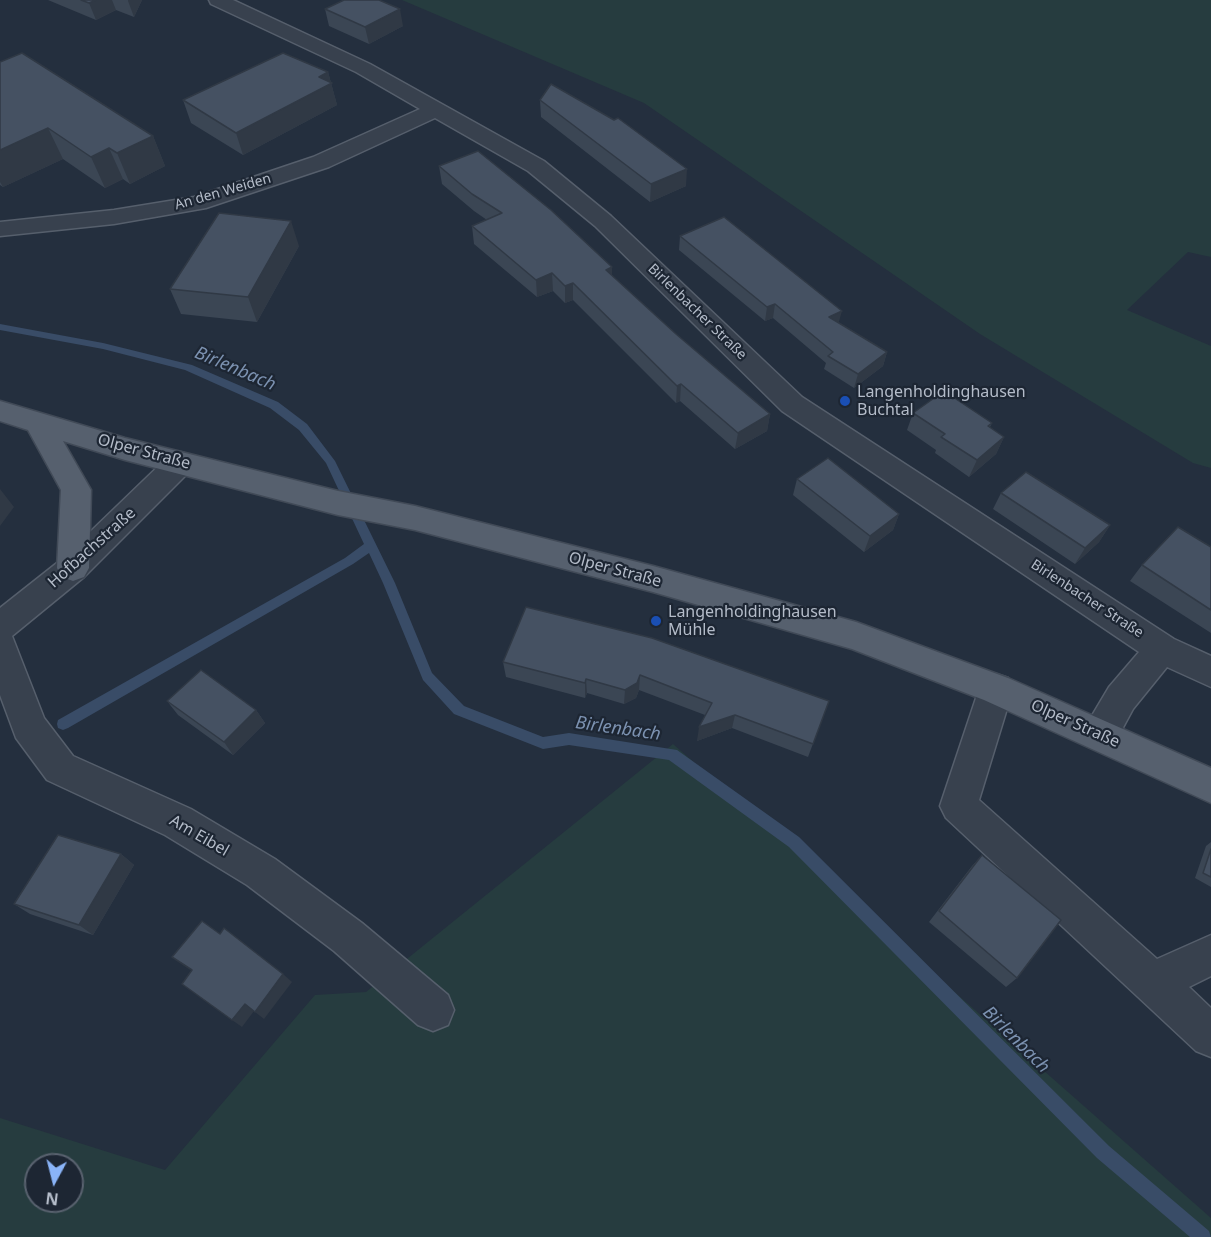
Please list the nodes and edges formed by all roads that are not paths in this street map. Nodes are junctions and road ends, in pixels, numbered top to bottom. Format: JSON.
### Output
{"nodes":[{"id":1,"x":218,"y":0,"type":"edge"},
{"id":2,"x":435,"y":110,"type":"junction"},
{"id":3,"x":0,"y":229,"type":"edge"},
{"id":4,"x":0,"y":411,"type":"edge"},
{"id":5,"x":39,"y":424,"type":"junction"},
{"id":6,"x":180,"y":463,"type":"junction"},
{"id":7,"x":73,"y":568,"type":"junction"},
{"id":8,"x":0,"y":627,"type":"edge"},
{"id":9,"x":0,"y":646,"type":"edge"},
{"id":10,"x":1162,"y":649,"type":"junction"},
{"id":11,"x":1211,"y":672,"type":"edge"},
{"id":12,"x":996,"y":690,"type":"junction"},
{"id":13,"x":1100,"y":735,"type":"junction"},
{"id":14,"x":1211,"y":786,"type":"edge"},
{"id":15,"x":1211,"y":955,"type":"edge"},
{"id":16,"x":1153,"y":983,"type":"junction"},
{"id":17,"x":433,"y":1010,"type":"dead end"},
{"id":18,"x":1211,"y":1036,"type":"edge"}],
"edges":[{"from":1,"to":2,"type":"street","name":"Birlenbacher Straße"},
{"from":2,"to":3,"type":"street","name":"An den Weiden"},
{"from":2,"to":10,"type":"street","name":"Birlenbacher Straße"},
{"from":4,"to":5,"type":"main road","name":"Olper Straße"},
{"from":5,"to":6,"type":"main road","name":"Olper Straße"},
{"from":5,"to":7,"type":"main road"},
{"from":6,"to":7,"type":"street","name":"Hofbachstraße"},
{"from":6,"to":12,"type":"main road","name":"Olper Straße"},
{"from":7,"to":8,"type":"street","name":"Hofbachstraße"},
{"from":9,"to":17,"type":"street","name":"Am Eibel"},
{"from":10,"to":11,"type":"street","name":"Birlenbacher Straße"},
{"from":10,"to":13,"type":"street"},
{"from":12,"to":13,"type":"main road","name":"Olper Straße"},
{"from":12,"to":16,"type":"street"},
{"from":13,"to":14,"type":"main road","name":"Olper Straße"},
{"from":15,"to":16,"type":"street"},
{"from":16,"to":18,"type":"street"}]}
